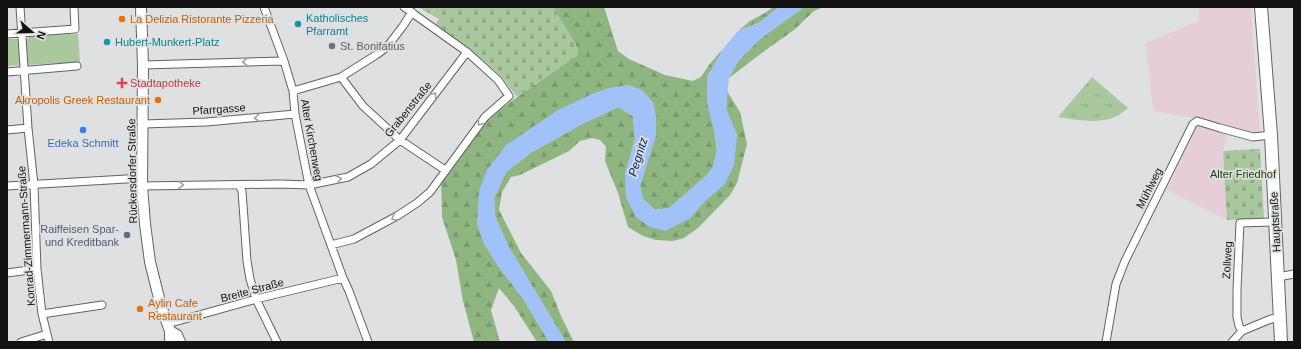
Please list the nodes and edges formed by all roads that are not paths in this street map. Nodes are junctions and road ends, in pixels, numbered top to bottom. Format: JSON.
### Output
{"nodes":[{"id":1,"x":20,"y":7,"type":"edge"},
{"id":2,"x":74,"y":7,"type":"edge"},
{"id":3,"x":141,"y":7,"type":"edge"},
{"id":4,"x":264,"y":7,"type":"edge"},
{"id":5,"x":404,"y":7,"type":"edge"},
{"id":6,"x":1261,"y":7,"type":"edge"},
{"id":7,"x":412,"y":12,"type":"junction"},
{"id":8,"x":22,"y":33,"type":"junction"},
{"id":9,"x":7,"y":34,"type":"edge"},
{"id":10,"x":467,"y":52,"type":"junction"},
{"id":11,"x":284,"y":61,"type":"junction"},
{"id":12,"x":143,"y":65,"type":"junction"},
{"id":13,"x":77,"y":66,"type":"dead end"},
{"id":14,"x":24,"y":70,"type":"junction"},
{"id":15,"x":7,"y":72,"type":"edge"},
{"id":16,"x":341,"y":77,"type":"junction"},
{"id":17,"x":292,"y":91,"type":"junction"},
{"id":18,"x":296,"y":114,"type":"junction"},
{"id":19,"x":143,"y":124,"type":"junction"},
{"id":20,"x":28,"y":128,"type":"junction"},
{"id":21,"x":7,"y":130,"type":"edge"},
{"id":22,"x":1271,"y":135,"type":"junction"},
{"id":23,"x":400,"y":140,"type":"junction"},
{"id":24,"x":445,"y":170,"type":"junction"},
{"id":25,"x":143,"y":182,"type":"junction"},
{"id":26,"x":34,"y":185,"type":"junction"},
{"id":27,"x":239,"y":185,"type":"junction"},
{"id":28,"x":7,"y":186,"type":"edge"},
{"id":29,"x":309,"y":186,"type":"junction"},
{"id":30,"x":1275,"y":222,"type":"junction"},
{"id":31,"x":331,"y":245,"type":"junction"},
{"id":32,"x":37,"y":269,"type":"junction"},
{"id":33,"x":7,"y":273,"type":"edge"},
{"id":34,"x":1294,"y":274,"type":"edge"},
{"id":35,"x":1278,"y":277,"type":"junction"},
{"id":36,"x":343,"y":278,"type":"junction"},
{"id":37,"x":256,"y":299,"type":"junction"},
{"id":38,"x":102,"y":305,"type":"dead end"},
{"id":39,"x":42,"y":314,"type":"junction"},
{"id":40,"x":1280,"y":318,"type":"junction"},
{"id":41,"x":169,"y":328,"type":"junction"},
{"id":42,"x":1242,"y":331,"type":"junction"},
{"id":43,"x":47,"y":334,"type":"junction"},
{"id":44,"x":21,"y":342,"type":"edge"},
{"id":45,"x":49,"y":342,"type":"edge"},
{"id":46,"x":171,"y":342,"type":"edge"},
{"id":47,"x":180,"y":342,"type":"edge"},
{"id":48,"x":277,"y":342,"type":"edge"},
{"id":49,"x":368,"y":342,"type":"edge"},
{"id":50,"x":1106,"y":342,"type":"edge"},
{"id":51,"x":1232,"y":342,"type":"edge"},
{"id":52,"x":1281,"y":342,"type":"edge"}],
"edges":[{"from":1,"to":8,"type":"street","name":"Konrad-Zimmermann-Straße"},
{"from":2,"to":8,"type":"street"},
{"from":3,"to":12,"type":"main road","name":"Rückersdorfer Straße"},
{"from":4,"to":11,"type":"street","name":"Alter Kirchenweg"},
{"from":5,"to":7,"type":"street"},
{"from":6,"to":22,"type":"main road","name":"Hauptstraße"},
{"from":7,"to":10,"type":"street"},
{"from":7,"to":16,"type":"street"},
{"from":8,"to":9,"type":"street"},
{"from":8,"to":14,"type":"street","name":"Konrad-Zimmermann-Straße"},
{"from":23,"to":10,"type":"street","name":"Grabenstraße","one_way":true},
{"from":10,"to":24,"type":"street","one_way":true},
{"from":11,"to":12,"type":"street","one_way":true},
{"from":11,"to":17,"type":"street","name":"Alter Kirchenweg"},
{"from":12,"to":19,"type":"main road","name":"Rückersdorfer Straße"},
{"from":13,"to":14,"type":"street"},
{"from":14,"to":15,"type":"street"},
{"from":14,"to":20,"type":"street","name":"Konrad-Zimmermann-Straße"},
{"from":16,"to":17,"type":"street"},
{"from":16,"to":23,"type":"street"},
{"from":17,"to":18,"type":"street","name":"Alter Kirchenweg"},
{"from":18,"to":19,"type":"street","name":"Pfarrgasse","one_way":true},
{"from":18,"to":29,"type":"street","name":"Alter Kirchenweg"},
{"from":19,"to":25,"type":"main road","name":"Rückersdorfer Straße"},
{"from":20,"to":21,"type":"street"},
{"from":20,"to":26,"type":"street","name":"Konrad-Zimmermann-Straße"},
{"from":22,"to":30,"type":"main road","name":"Hauptstraße"},
{"from":22,"to":50,"type":"street","name":"Mühlweg"},
{"from":23,"to":24,"type":"street"},
{"from":29,"to":23,"type":"street","name":"Grabenstraße","one_way":true},
{"from":24,"to":31,"type":"street","one_way":true},
{"from":25,"to":26,"type":"street","name":"Grabenstraße"},
{"from":25,"to":27,"type":"street","name":"Grabenstraße","one_way":true},
{"from":25,"to":41,"type":"main road","name":"Rückersdorfer Straße"},
{"from":26,"to":28,"type":"street","name":"Grabenstraße"},
{"from":26,"to":32,"type":"street","name":"Konrad-Zimmermann-Straße"},
{"from":27,"to":29,"type":"street","name":"Grabenstraße"},
{"from":27,"to":37,"type":"street"},
{"from":29,"to":31,"type":"street","name":"Alter Kirchenweg"},
{"from":30,"to":35,"type":"main road","name":"Hauptstraße"},
{"from":30,"to":42,"type":"street","name":"Zollweg"},
{"from":31,"to":36,"type":"street","name":"Alter Kirchenweg"},
{"from":32,"to":33,"type":"street"},
{"from":32,"to":39,"type":"street","name":"Konrad-Zimmermann-Straße"},
{"from":34,"to":35,"type":"street"},
{"from":35,"to":40,"type":"main road","name":"Hauptstraße"},
{"from":36,"to":37,"type":"street","name":"Breite Straße"},
{"from":36,"to":49,"type":"street","name":"Alter Kirchenweg"},
{"from":37,"to":41,"type":"street","name":"Breite Straße"},
{"from":37,"to":48,"type":"street"},
{"from":38,"to":39,"type":"street"},
{"from":39,"to":43,"type":"street","name":"Konrad-Zimmermann-Straße"},
{"from":40,"to":42,"type":"street"},
{"from":40,"to":52,"type":"main road","name":"Hauptstraße"},
{"from":41,"to":46,"type":"main road","name":"Rückersdorfer Straße"},
{"from":41,"to":47,"type":"main road","name":"Rückersdorfer Straße"},
{"from":42,"to":51,"type":"street"},
{"from":43,"to":44,"type":"street"},
{"from":43,"to":45,"type":"street","name":"Konrad-Zimmermann-Straße"}]}
